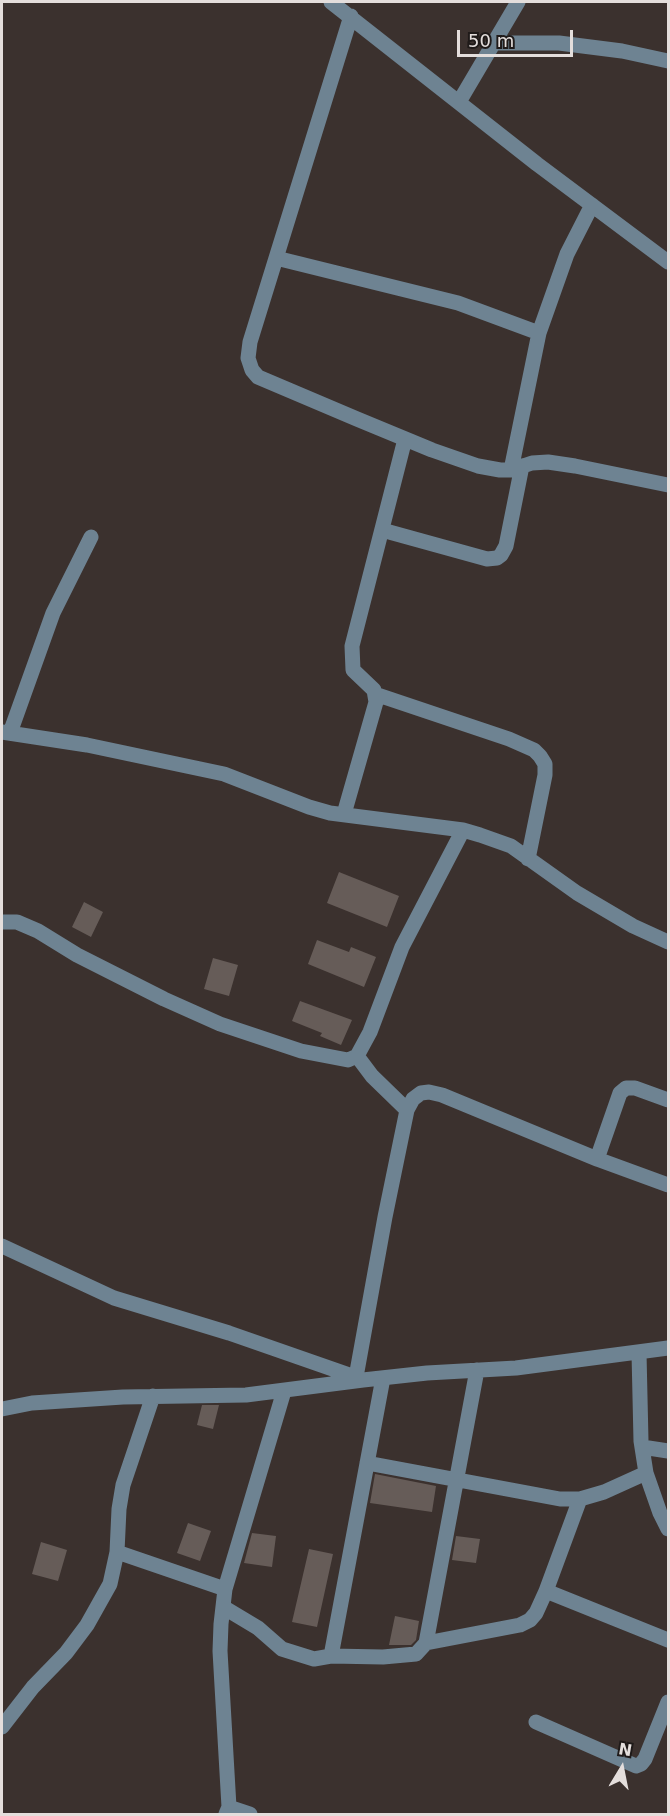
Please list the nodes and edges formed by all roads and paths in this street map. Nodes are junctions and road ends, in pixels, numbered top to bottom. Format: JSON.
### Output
{"nodes":[{"id":1,"x":331,"y":2,"type":"edge"},
{"id":2,"x":518,"y":2,"type":"edge"},
{"id":3,"x":351,"y":16,"type":"junction"},
{"id":4,"x":494,"y":43,"type":"junction"},
{"id":5,"x":669,"y":62,"type":"edge"},
{"id":6,"x":459,"y":102,"type":"junction"},
{"id":7,"x":592,"y":205,"type":"junction"},
{"id":8,"x":276,"y":258,"type":"junction"},
{"id":9,"x":669,"y":262,"type":"edge"},
{"id":10,"x":539,"y":333,"type":"junction"},
{"id":11,"x":405,"y":439,"type":"junction"},
{"id":12,"x":516,"y":468,"type":"junction"},
{"id":13,"x":669,"y":486,"type":"edge"},
{"id":14,"x":382,"y":530,"type":"junction"},
{"id":15,"x":91,"y":537,"type":"dead end"},
{"id":16,"x":375,"y":694,"type":"junction"},
{"id":17,"x":6,"y":733,"type":"edge"},
{"id":18,"x":344,"y":814,"type":"junction"},
{"id":19,"x":463,"y":830,"type":"junction"},
{"id":20,"x":528,"y":859,"type":"junction"},
{"id":21,"x":2,"y":922,"type":"edge"},
{"id":22,"x":669,"y":942,"type":"edge"},
{"id":23,"x":357,"y":1056,"type":"junction"},
{"id":24,"x":669,"y":1100,"type":"edge"},
{"id":25,"x":407,"y":1110,"type":"junction"},
{"id":26,"x":597,"y":1159,"type":"junction"},
{"id":27,"x":669,"y":1185,"type":"edge"},
{"id":28,"x":2,"y":1246,"type":"edge"},
{"id":29,"x":669,"y":1348,"type":"edge"},
{"id":30,"x":639,"y":1353,"type":"junction"},
{"id":31,"x":477,"y":1370,"type":"junction"},
{"id":32,"x":360,"y":1378,"type":"junction"},
{"id":33,"x":383,"y":1378,"type":"junction"},
{"id":34,"x":284,"y":1391,"type":"junction"},
{"id":35,"x":153,"y":1396,"type":"junction"},
{"id":36,"x":2,"y":1409,"type":"edge"},
{"id":37,"x":642,"y":1447,"type":"junction"},
{"id":38,"x":669,"y":1451,"type":"edge"},
{"id":39,"x":367,"y":1463,"type":"junction"},
{"id":40,"x":646,"y":1473,"type":"junction"},
{"id":41,"x":456,"y":1480,"type":"junction"},
{"id":42,"x":580,"y":1499,"type":"junction"},
{"id":43,"x":669,"y":1529,"type":"edge"},
{"id":44,"x":117,"y":1552,"type":"junction"},
{"id":45,"x":225,"y":1589,"type":"junction"},
{"id":46,"x":546,"y":1590,"type":"junction"},
{"id":47,"x":223,"y":1607,"type":"junction"},
{"id":48,"x":669,"y":1640,"type":"edge"},
{"id":49,"x":426,"y":1643,"type":"junction"},
{"id":50,"x":330,"y":1656,"type":"junction"},
{"id":51,"x":669,"y":1702,"type":"edge"},
{"id":52,"x":536,"y":1722,"type":"dead end"},
{"id":53,"x":2,"y":1727,"type":"edge"},
{"id":54,"x":228,"y":1811,"type":"edge"},
{"id":55,"x":250,"y":1815,"type":"edge"}],
"edges":[{"from":1,"to":3,"type":"street"},
{"from":2,"to":4,"type":"street"},
{"from":3,"to":6,"type":"street"},
{"from":3,"to":8,"type":"street"},
{"from":4,"to":5,"type":"street"},
{"from":4,"to":6,"type":"street"},
{"from":6,"to":7,"type":"street"},
{"from":7,"to":9,"type":"street"},
{"from":7,"to":10,"type":"street"},
{"from":8,"to":10,"type":"street"},
{"from":8,"to":11,"type":"street"},
{"from":10,"to":12,"type":"street"},
{"from":11,"to":12,"type":"street"},
{"from":11,"to":14,"type":"street"},
{"from":12,"to":13,"type":"street"},
{"from":12,"to":14,"type":"street"},
{"from":14,"to":16,"type":"street"},
{"from":15,"to":17,"type":"street"},
{"from":16,"to":18,"type":"street"},
{"from":16,"to":20,"type":"street"},
{"from":17,"to":18,"type":"street"},
{"from":18,"to":19,"type":"street"},
{"from":19,"to":20,"type":"street"},
{"from":19,"to":23,"type":"street"},
{"from":20,"to":22,"type":"street"},
{"from":21,"to":23,"type":"street"},
{"from":23,"to":25,"type":"street"},
{"from":24,"to":26,"type":"street"},
{"from":25,"to":26,"type":"street"},
{"from":25,"to":32,"type":"street"},
{"from":26,"to":27,"type":"street"},
{"from":28,"to":32,"type":"street"},
{"from":29,"to":30,"type":"street"},
{"from":30,"to":31,"type":"street"},
{"from":30,"to":37,"type":"street"},
{"from":31,"to":33,"type":"street"},
{"from":31,"to":41,"type":"street"},
{"from":32,"to":33,"type":"street"},
{"from":32,"to":34,"type":"street"},
{"from":33,"to":39,"type":"street"},
{"from":34,"to":35,"type":"street"},
{"from":34,"to":45,"type":"street"},
{"from":35,"to":36,"type":"street"},
{"from":35,"to":44,"type":"street"},
{"from":37,"to":38,"type":"street"},
{"from":37,"to":40,"type":"street"},
{"from":39,"to":41,"type":"street"},
{"from":39,"to":50,"type":"street"},
{"from":40,"to":42,"type":"street"},
{"from":40,"to":43,"type":"street"},
{"from":41,"to":42,"type":"street"},
{"from":41,"to":49,"type":"street"},
{"from":42,"to":46,"type":"street"},
{"from":44,"to":45,"type":"street"},
{"from":44,"to":53,"type":"street"},
{"from":45,"to":47,"type":"street"},
{"from":46,"to":48,"type":"street"},
{"from":46,"to":49,"type":"street"},
{"from":47,"to":50,"type":"street"},
{"from":47,"to":54,"type":"street"},
{"from":49,"to":50,"type":"street"},
{"from":51,"to":52,"type":"street"},
{"from":54,"to":55,"type":"street"}]}
